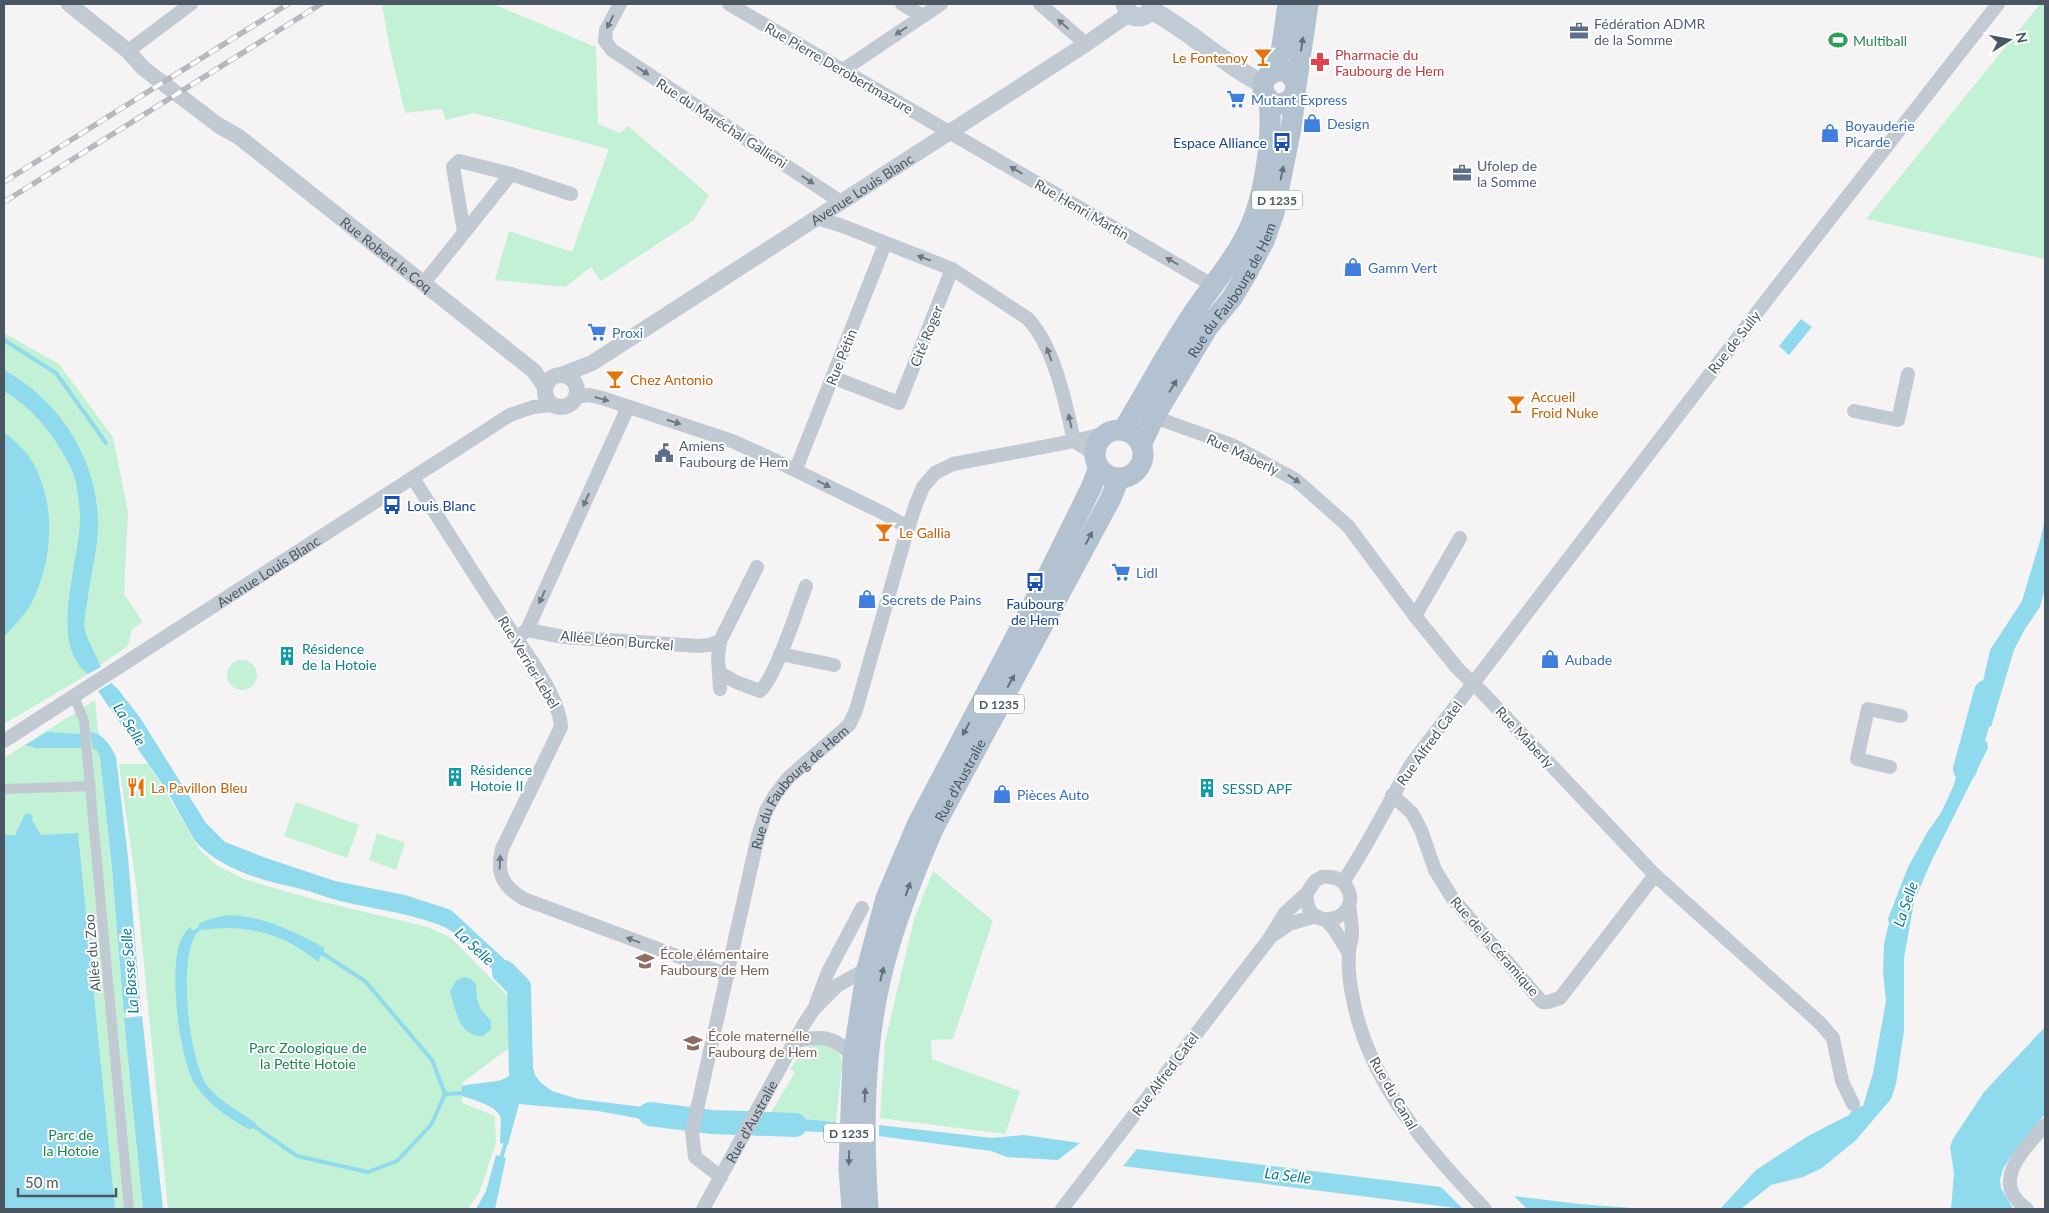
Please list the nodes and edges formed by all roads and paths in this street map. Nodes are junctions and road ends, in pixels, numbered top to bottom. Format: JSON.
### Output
{"nodes":[{"id":1,"x":69,"y":4,"type":"edge"},
{"id":2,"x":191,"y":4,"type":"edge"},
{"id":3,"x":620,"y":4,"type":"edge"},
{"id":4,"x":729,"y":4,"type":"edge"},
{"id":5,"x":902,"y":4,"type":"edge"},
{"id":6,"x":941,"y":4,"type":"edge"},
{"id":7,"x":1040,"y":4,"type":"edge"},
{"id":8,"x":1288,"y":4,"type":"edge"},
{"id":9,"x":1308,"y":4,"type":"edge"},
{"id":10,"x":1998,"y":4,"type":"edge"},
{"id":11,"x":1151,"y":7,"type":"edge"},
{"id":12,"x":1127,"y":9,"type":"edge"},
{"id":13,"x":923,"y":16,"type":"junction"},
{"id":14,"x":1086,"y":44,"type":"junction"},
{"id":15,"x":128,"y":51,"type":"junction"},
{"id":16,"x":843,"y":70,"type":"junction"},
{"id":17,"x":1269,"y":85,"type":"junction"},
{"id":18,"x":1296,"y":89,"type":"junction"},
{"id":19,"x":950,"y":132,"type":"junction"},
{"id":20,"x":511,"y":174,"type":"junction"},
{"id":21,"x":572,"y":194,"type":"dead end"},
{"id":22,"x":841,"y":202,"type":"junction"},
{"id":23,"x":816,"y":218,"type":"junction"},
{"id":24,"x":464,"y":232,"type":"junction"},
{"id":25,"x":885,"y":244,"type":"junction"},
{"id":26,"x":952,"y":269,"type":"junction"},
{"id":27,"x":423,"y":284,"type":"junction"},
{"id":28,"x":1214,"y":286,"type":"junction"},
{"id":29,"x":592,"y":363,"type":"junction"},
{"id":30,"x":1908,"y":374,"type":"dead end"},
{"id":31,"x":832,"y":377,"type":"junction"},
{"id":32,"x":551,"y":388,"type":"junction"},
{"id":33,"x":577,"y":392,"type":"junction"},
{"id":34,"x":628,"y":407,"type":"junction"},
{"id":35,"x":1854,"y":411,"type":"dead end"},
{"id":36,"x":1154,"y":417,"type":"junction"},
{"id":37,"x":1115,"y":431,"type":"junction"},
{"id":38,"x":1074,"y":442,"type":"junction"},
{"id":39,"x":1141,"y":444,"type":"junction"},
{"id":40,"x":1097,"y":464,"type":"junction"},
{"id":41,"x":796,"y":469,"type":"junction"},
{"id":42,"x":413,"y":478,"type":"junction"},
{"id":43,"x":1119,"y":478,"type":"junction"},
{"id":44,"x":908,"y":528,"type":"junction"},
{"id":45,"x":1460,"y":538,"type":"dead end"},
{"id":46,"x":757,"y":567,"type":"dead end"},
{"id":47,"x":806,"y":586,"type":"dead end"},
{"id":48,"x":1412,"y":611,"type":"junction"},
{"id":49,"x":527,"y":630,"type":"junction"},
{"id":50,"x":516,"y":638,"type":"junction"},
{"id":51,"x":720,"y":640,"type":"junction"},
{"id":52,"x":780,"y":654,"type":"junction"},
{"id":53,"x":834,"y":665,"type":"dead end"},
{"id":54,"x":720,"y":673,"type":"junction"},
{"id":55,"x":1473,"y":683,"type":"junction"},
{"id":56,"x":720,"y":689,"type":"dead end"},
{"id":57,"x":74,"y":696,"type":"junction"},
{"id":58,"x":1901,"y":716,"type":"dead end"},
{"id":59,"x":4,"y":741,"type":"edge"},
{"id":60,"x":1890,"y":767,"type":"dead end"},
{"id":61,"x":91,"y":786,"type":"junction"},
{"id":62,"x":4,"y":789,"type":"edge"},
{"id":63,"x":1392,"y":795,"type":"junction"},
{"id":64,"x":1655,"y":875,"type":"junction"},
{"id":65,"x":1343,"y":882,"type":"junction"},
{"id":66,"x":1307,"y":893,"type":"junction"},
{"id":67,"x":1349,"y":904,"type":"junction"},
{"id":68,"x":862,"y":908,"type":"dead end"},
{"id":69,"x":1321,"y":918,"type":"junction"},
{"id":70,"x":1269,"y":939,"type":"junction"},
{"id":71,"x":1349,"y":953,"type":"junction"},
{"id":72,"x":867,"y":969,"type":"junction"},
{"id":73,"x":728,"y":976,"type":"junction"},
{"id":74,"x":814,"y":1009,"type":"junction"},
{"id":75,"x":866,"y":1018,"type":"junction"},
{"id":76,"x":796,"y":1041,"type":"junction"},
{"id":77,"x":853,"y":1057,"type":"junction"},
{"id":78,"x":1853,"y":1104,"type":"dead end"},
{"id":79,"x":2045,"y":1125,"type":"edge"},
{"id":80,"x":721,"y":1177,"type":"junction"},
{"id":81,"x":129,"y":1209,"type":"edge"},
{"id":82,"x":703,"y":1209,"type":"edge"},
{"id":83,"x":852,"y":1209,"type":"edge"},
{"id":84,"x":868,"y":1209,"type":"edge"},
{"id":85,"x":1062,"y":1209,"type":"edge"},
{"id":86,"x":1486,"y":1209,"type":"edge"},
{"id":87,"x":2027,"y":1209,"type":"edge"}],
"edges":[{"from":1,"to":15,"type":"street"},
{"from":2,"to":15,"type":"street"},
{"from":3,"to":22,"type":"street","name":"Rue du Maréchal Gallieni","one_way":true},
{"from":4,"to":16,"type":"street","name":"Rue Pierre Derobertmazure"},
{"from":5,"to":13,"type":"street"},
{"from":6,"to":13,"type":"street"},
{"from":14,"to":7,"type":"street","one_way":true},
{"from":8,"to":17,"type":"main road","number":"D 1235"},
{"from":18,"to":9,"type":"main road","number":"D 1235","one_way":true},
{"from":10,"to":55,"type":"street","name":"Rue de Sully"},
{"from":11,"to":12,"type":"main road"},
{"from":11,"to":17,"type":"main road"},
{"from":12,"to":14,"type":"street","name":"Avenue Louis Blanc"},
{"from":13,"to":16,"type":"street","one_way":true},
{"from":14,"to":19,"type":"street","name":"Avenue Louis Blanc"},
{"from":15,"to":27,"type":"street","name":"Rue Robert le Coq"},
{"from":16,"to":19,"type":"street","name":"Rue Pierre Derobertmazure"},
{"from":17,"to":18,"type":"main road"},
{"from":17,"to":18,"type":"main road"},
{"from":17,"to":28,"type":"main road","name":"Rue du Faubourg de Hem","number":"D 1235"},
{"from":36,"to":18,"type":"main road","name":"Rue du Faubourg de Hem","number":"D 1235","one_way":true},
{"from":19,"to":22,"type":"street","name":"Avenue Louis Blanc"},
{"from":28,"to":19,"type":"street","name":"Rue Henri Martin","one_way":true},
{"from":20,"to":21,"type":"street"},
{"from":20,"to":24,"type":"street"},
{"from":20,"to":24,"type":"street"},
{"from":22,"to":23,"type":"street","name":"Avenue Louis Blanc"},
{"from":23,"to":25,"type":"street"},
{"from":23,"to":29,"type":"street","name":"Avenue Louis Blanc"},
{"from":24,"to":27,"type":"street"},
{"from":26,"to":25,"type":"street","one_way":true},
{"from":25,"to":31,"type":"street","name":"Rue Pétin"},
{"from":26,"to":31,"type":"street","name":"Cité Roger"},
{"from":38,"to":26,"type":"street","one_way":true},
{"from":27,"to":32,"type":"street","name":"Rue Robert le Coq"},
{"from":28,"to":37,"type":"main road","name":"Rue du Faubourg de Hem","number":"D 1235"},
{"from":29,"to":32,"type":"street","name":"Avenue Louis Blanc"},
{"from":29,"to":33,"type":"street","name":"Avenue Louis Blanc"},
{"from":30,"to":35,"type":"street"},
{"from":31,"to":41,"type":"street","name":"Rue Pétin"},
{"from":32,"to":33,"type":"street","name":"Rue Robert le Coq"},
{"from":32,"to":33,"type":"street"},
{"from":32,"to":42,"type":"street","name":"Avenue Louis Blanc"},
{"from":33,"to":34,"type":"street","one_way":true},
{"from":34,"to":41,"type":"street","one_way":true},
{"from":34,"to":49,"type":"street","one_way":true},
{"from":36,"to":39,"type":"main road","name":"Rue du Faubourg de Hem","number":"D 1235"},
{"from":36,"to":48,"type":"street","name":"Rue Maberly","one_way":true},
{"from":37,"to":38,"type":"street","name":"Rue du Faubourg de Hem"},
{"from":37,"to":39,"type":"main road"},
{"from":37,"to":40,"type":"main road"},
{"from":38,"to":40,"type":"street"},
{"from":38,"to":44,"type":"street","name":"Rue du Faubourg de Hem"},
{"from":39,"to":43,"type":"main road"},
{"from":40,"to":43,"type":"main road"},
{"from":40,"to":72,"type":"main road","name":"Rue d'Australie","number":"D 1235","one_way":true},
{"from":41,"to":44,"type":"street","one_way":true},
{"from":42,"to":50,"type":"street","name":"Rue Verrier Lebel"},
{"from":42,"to":57,"type":"street","name":"Avenue Louis Blanc"},
{"from":75,"to":43,"type":"main road","name":"Rue d'Australie","number":"D 1235","one_way":true},
{"from":44,"to":73,"type":"street","name":"Rue du Faubourg de Hem"},
{"from":45,"to":48,"type":"street"},
{"from":46,"to":51,"type":"street"},
{"from":47,"to":52,"type":"street"},
{"from":48,"to":55,"type":"street","name":"Rue Maberly"},
{"from":49,"to":50,"type":"street"},
{"from":49,"to":51,"type":"street","name":"Allée Léon Burckel"},
{"from":73,"to":50,"type":"street","name":"Rue Verrier Lebel","one_way":true},
{"from":51,"to":54,"type":"street"},
{"from":52,"to":53,"type":"street"},
{"from":52,"to":54,"type":"street"},
{"from":54,"to":56,"type":"street"},
{"from":55,"to":63,"type":"street","name":"Rue Alfred Catel"},
{"from":55,"to":64,"type":"street","name":"Rue Maberly"},
{"from":57,"to":59,"type":"street","name":"Avenue Louis Blanc"},
{"from":57,"to":61,"type":"street","name":"Allée du Zoo"},
{"from":58,"to":60,"type":"street"},
{"from":61,"to":62,"type":"street"},
{"from":61,"to":81,"type":"street","name":"Allée du Zoo"},
{"from":63,"to":64,"type":"street","name":"Rue de la Céramique"},
{"from":63,"to":65,"type":"street","name":"Rue Alfred Catel"},
{"from":64,"to":78,"type":"street","name":"Rue Maberly"},
{"from":65,"to":66,"type":"street"},
{"from":65,"to":67,"type":"street"},
{"from":66,"to":69,"type":"street"},
{"from":66,"to":70,"type":"street","name":"Rue Alfred Catel"},
{"from":67,"to":69,"type":"street"},
{"from":67,"to":71,"type":"street","name":"Rue du Canal"},
{"from":68,"to":74,"type":"street","name":"Rue d'Australie"},
{"from":69,"to":70,"type":"street","name":"Rue Alfred Catel"},
{"from":69,"to":71,"type":"street","name":"Rue du Canal"},
{"from":70,"to":85,"type":"street","name":"Rue Alfred Catel"},
{"from":71,"to":86,"type":"street","name":"Rue du Canal"},
{"from":72,"to":74,"type":"street","name":"Rue d'Australie"},
{"from":72,"to":75,"type":"main road","name":"Rue d'Australie","number":"D 1235"},
{"from":73,"to":80,"type":"street","name":"Rue du Faubourg de Hem"},
{"from":74,"to":76,"type":"street","name":"Rue d'Australie"},
{"from":75,"to":77,"type":"main road","number":"D 1235"},
{"from":84,"to":75,"type":"main road","number":"D 1235","one_way":true},
{"from":76,"to":77,"type":"street"},
{"from":76,"to":80,"type":"street","name":"Rue d'Australie"},
{"from":77,"to":83,"type":"main road","number":"D 1235","one_way":true},
{"from":79,"to":87,"type":"street"},
{"from":80,"to":82,"type":"street"}]}
